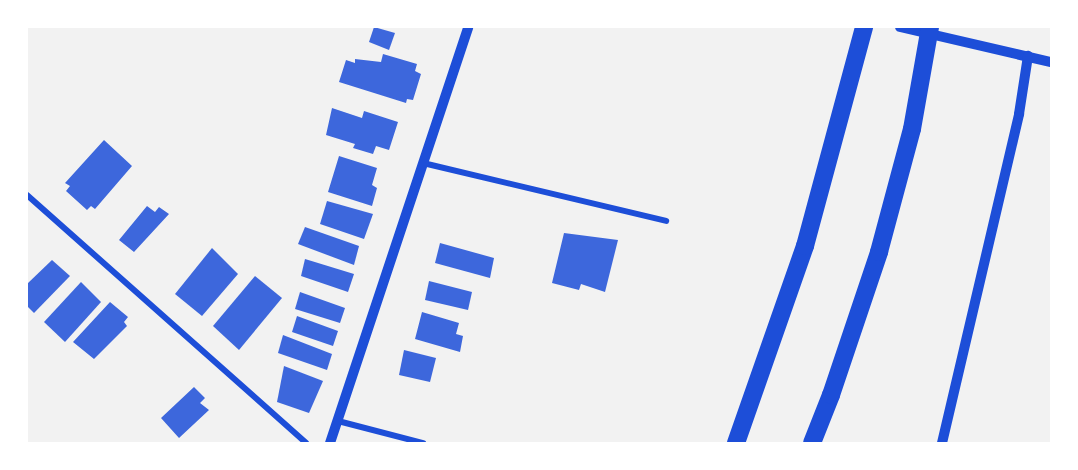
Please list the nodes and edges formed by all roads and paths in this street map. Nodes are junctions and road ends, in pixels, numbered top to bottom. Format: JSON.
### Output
{"nodes":[{"id":1,"x":468,"y":27,"type":"edge"},
{"id":2,"x":855,"y":27,"type":"edge"},
{"id":3,"x":864,"y":27,"type":"edge"},
{"id":4,"x":900,"y":27,"type":"edge"},
{"id":5,"x":930,"y":27,"type":"edge"},
{"id":6,"x":942,"y":27,"type":"edge"},
{"id":7,"x":1028,"y":57,"type":"junction"},
{"id":8,"x":1051,"y":62,"type":"edge"},
{"id":9,"x":853,"y":70,"type":"junction"},
{"id":10,"x":921,"y":82,"type":"junction"},
{"id":11,"x":423,"y":163,"type":"junction"},
{"id":12,"x":27,"y":195,"type":"edge"},
{"id":13,"x":666,"y":221,"type":"dead end"},
{"id":14,"x":338,"y":421,"type":"junction"},
{"id":15,"x":306,"y":443,"type":"edge"},
{"id":16,"x":330,"y":443,"type":"edge"},
{"id":17,"x":423,"y":443,"type":"edge"},
{"id":18,"x":736,"y":443,"type":"edge"},
{"id":19,"x":812,"y":443,"type":"edge"},
{"id":20,"x":942,"y":443,"type":"edge"}],
"edges":[{"from":1,"to":11,"type":"street"},
{"from":2,"to":9,"type":"highway"},
{"from":3,"to":9,"type":"highway"},
{"from":4,"to":7,"type":"street"},
{"from":5,"to":10,"type":"highway"},
{"from":6,"to":10,"type":"highway"},
{"from":7,"to":8,"type":"street"},
{"from":7,"to":20,"type":"street"},
{"from":9,"to":18,"type":"highway"},
{"from":10,"to":19,"type":"highway"},
{"from":11,"to":13,"type":"street"},
{"from":11,"to":14,"type":"street"},
{"from":12,"to":15,"type":"street"},
{"from":14,"to":16,"type":"street"},
{"from":14,"to":17,"type":"street"}]}
